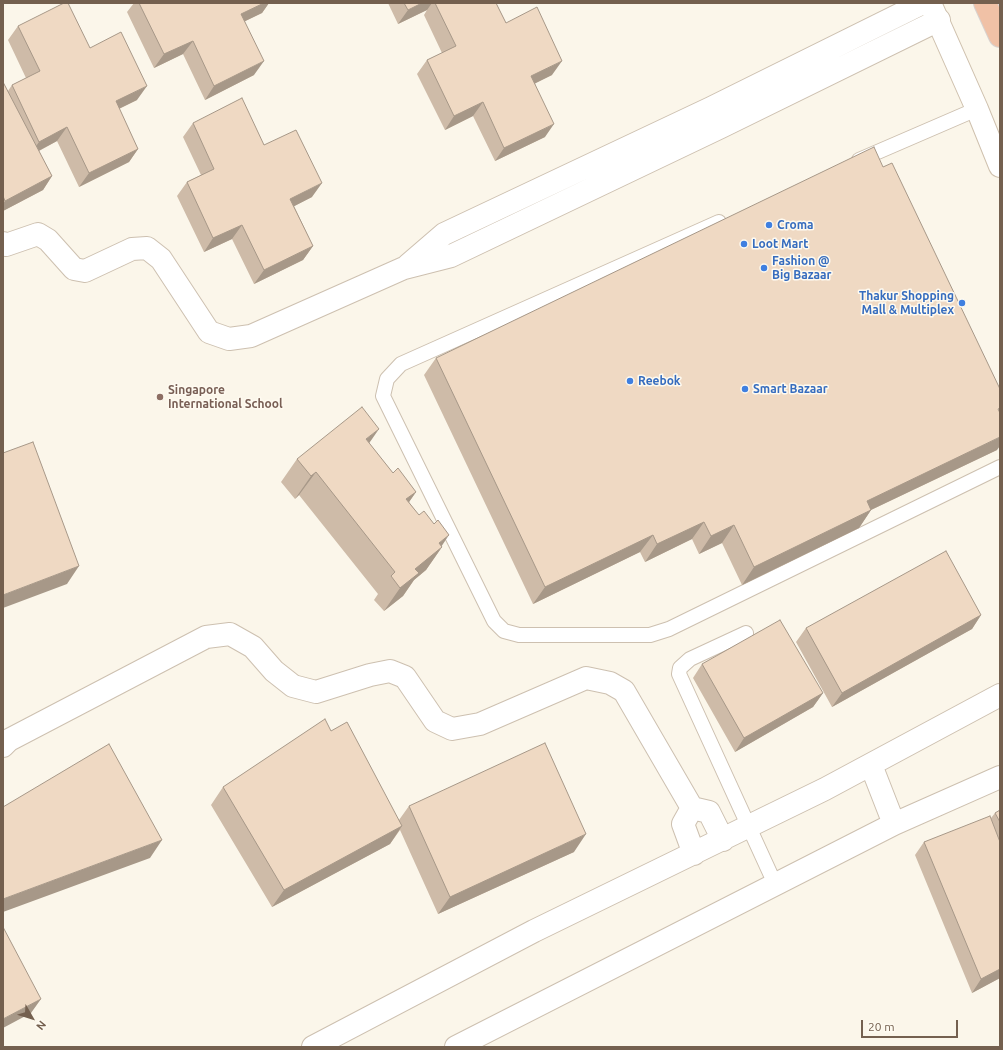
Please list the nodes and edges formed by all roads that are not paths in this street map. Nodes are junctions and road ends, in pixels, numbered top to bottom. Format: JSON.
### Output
{"nodes":[{"id":1,"x":923,"y":3,"type":"edge"},
{"id":2,"x":985,"y":3,"type":"edge"},
{"id":3,"x":935,"y":11,"type":"edge"},
{"id":4,"x":1000,"y":36,"type":"edge"},
{"id":5,"x":977,"y":109,"type":"junction"},
{"id":6,"x":716,"y":118,"type":"junction"},
{"id":7,"x":847,"y":165,"type":"edge"},
{"id":8,"x":1000,"y":166,"type":"edge"},
{"id":9,"x":732,"y":216,"type":"edge"},
{"id":10,"x":3,"y":243,"type":"edge"},
{"id":11,"x":1000,"y":467,"type":"edge"},
{"id":12,"x":746,"y":633,"type":"dead end"},
{"id":13,"x":1000,"y":695,"type":"edge"},
{"id":14,"x":3,"y":746,"type":"edge"},
{"id":15,"x":871,"y":765,"type":"junction"},
{"id":16,"x":1000,"y":777,"type":"edge"},
{"id":17,"x":692,"y":808,"type":"junction"},
{"id":18,"x":894,"y":824,"type":"junction"},
{"id":19,"x":748,"y":827,"type":"junction"},
{"id":20,"x":723,"y":840,"type":"junction"},
{"id":21,"x":694,"y":854,"type":"junction"},
{"id":22,"x":775,"y":884,"type":"junction"},
{"id":23,"x":313,"y":1047,"type":"edge"},
{"id":24,"x":456,"y":1047,"type":"edge"}],
"edges":[{"from":1,"to":6,"type":"street"},
{"from":2,"to":4,"type":"highway"},
{"from":3,"to":5,"type":"street"},
{"from":3,"to":6,"type":"street"},
{"from":5,"to":7,"type":"lane"},
{"from":5,"to":8,"type":"street"},
{"from":6,"to":10,"type":"street"},
{"from":9,"to":11,"type":"lane"},
{"from":12,"to":19,"type":"lane"},
{"from":13,"to":15,"type":"street"},
{"from":14,"to":17,"type":"street"},
{"from":15,"to":18,"type":"street"},
{"from":15,"to":19,"type":"street"},
{"from":16,"to":18,"type":"street"},
{"from":17,"to":20,"type":"street"},
{"from":17,"to":21,"type":"street"},
{"from":18,"to":22,"type":"street"},
{"from":19,"to":20,"type":"street"},
{"from":19,"to":22,"type":"lane"},
{"from":20,"to":21,"type":"street"},
{"from":21,"to":23,"type":"street"},
{"from":22,"to":24,"type":"street"}]}
